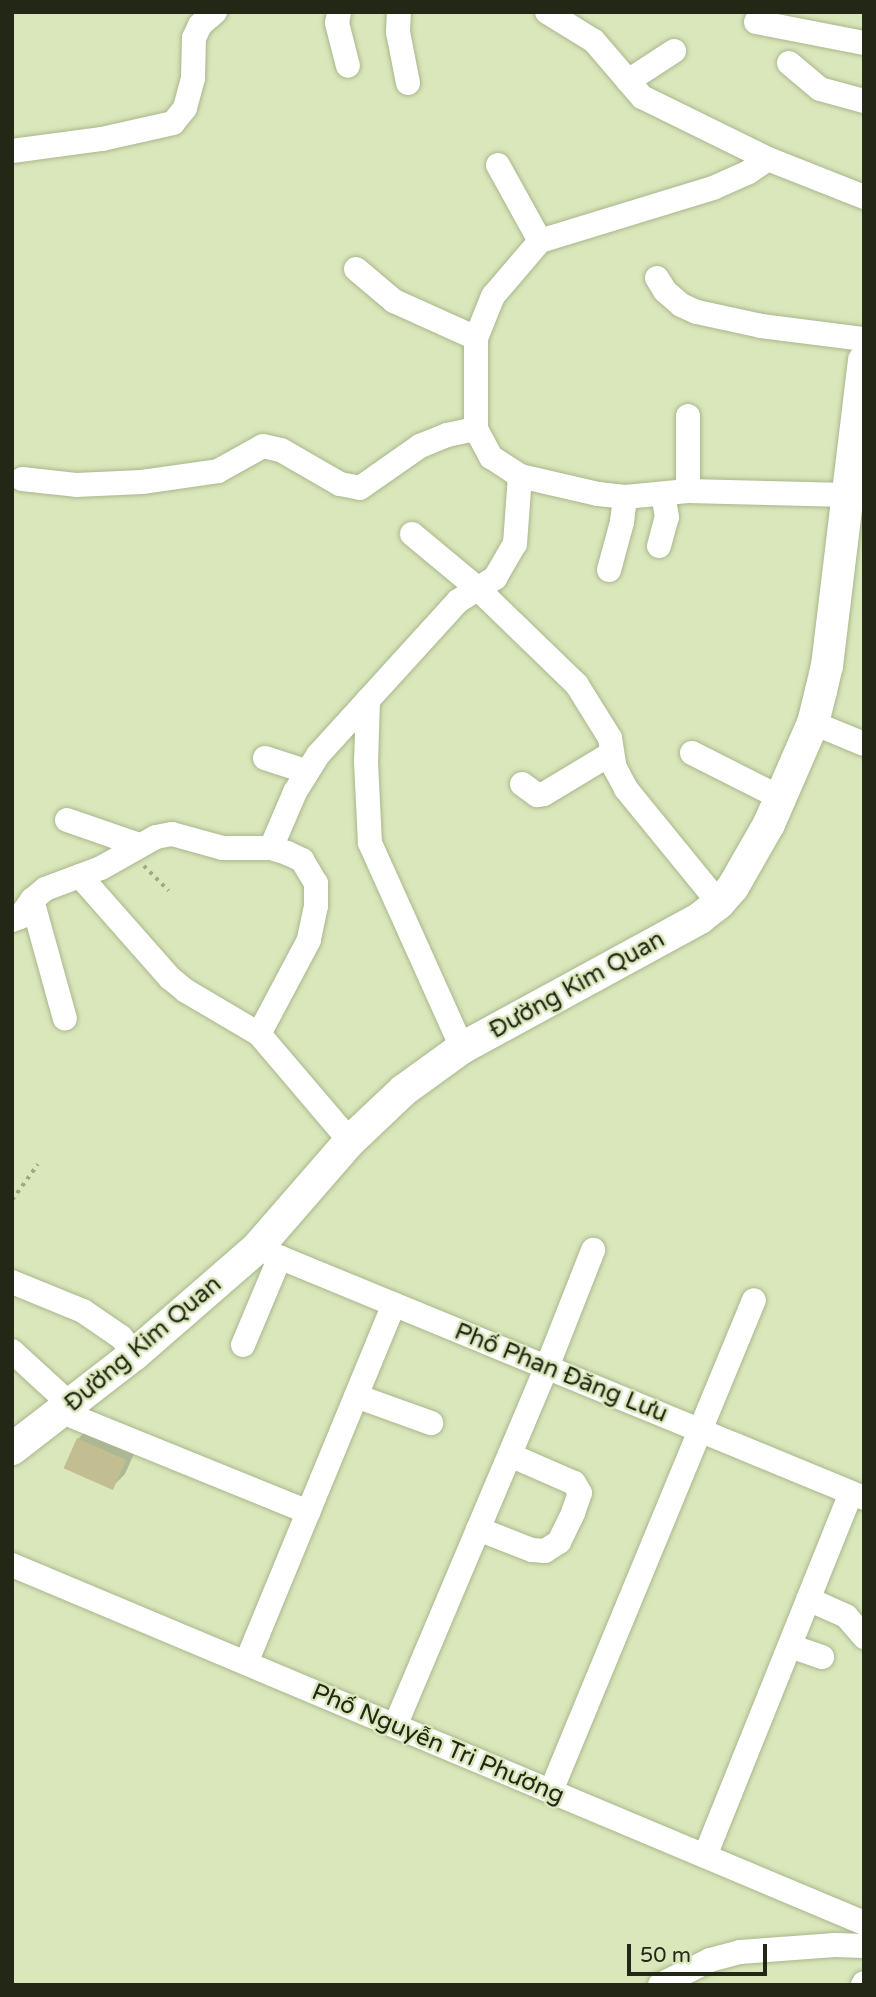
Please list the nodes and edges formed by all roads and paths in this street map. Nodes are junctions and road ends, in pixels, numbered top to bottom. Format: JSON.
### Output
{"nodes":[{"id":1,"x":215,"y":12,"type":"edge"},
{"id":2,"x":338,"y":12,"type":"edge"},
{"id":3,"x":399,"y":12,"type":"edge"},
{"id":4,"x":547,"y":12,"type":"edge"},
{"id":5,"x":757,"y":22,"type":"dead end"},
{"id":6,"x":864,"y":43,"type":"edge"},
{"id":7,"x":674,"y":51,"type":"dead end"},
{"id":8,"x":789,"y":63,"type":"dead end"},
{"id":9,"x":348,"y":66,"type":"dead end"},
{"id":10,"x":628,"y":82,"type":"junction"},
{"id":11,"x":408,"y":83,"type":"dead end"},
{"id":12,"x":864,"y":101,"type":"edge"},
{"id":13,"x":12,"y":150,"type":"edge"},
{"id":14,"x":768,"y":159,"type":"junction"},
{"id":15,"x":498,"y":165,"type":"dead end"},
{"id":16,"x":864,"y":197,"type":"edge"},
{"id":17,"x":540,"y":241,"type":"junction"},
{"id":18,"x":356,"y":269,"type":"dead end"},
{"id":19,"x":657,"y":278,"type":"dead end"},
{"id":20,"x":476,"y":338,"type":"junction"},
{"id":21,"x":864,"y":338,"type":"edge"},
{"id":22,"x":864,"y":360,"type":"edge"},
{"id":23,"x":688,"y":416,"type":"dead end"},
{"id":24,"x":476,"y":429,"type":"junction"},
{"id":25,"x":859,"y":430,"type":"edge"},
{"id":26,"x":520,"y":476,"type":"junction"},
{"id":27,"x":22,"y":479,"type":"dead end"},
{"id":28,"x":688,"y":491,"type":"junction"},
{"id":29,"x":663,"y":494,"type":"junction"},
{"id":30,"x":847,"y":495,"type":"junction"},
{"id":31,"x":625,"y":497,"type":"junction"},
{"id":32,"x":412,"y":534,"type":"dead end"},
{"id":33,"x":659,"y":546,"type":"dead end"},
{"id":34,"x":609,"y":570,"type":"dead end"},
{"id":35,"x":477,"y":588,"type":"junction"},
{"id":36,"x":368,"y":700,"type":"junction"},
{"id":37,"x":813,"y":723,"type":"junction"},
{"id":38,"x":864,"y":744,"type":"edge"},
{"id":39,"x":612,"y":753,"type":"junction"},
{"id":40,"x":692,"y":753,"type":"dead end"},
{"id":41,"x":265,"y":758,"type":"dead end"},
{"id":42,"x":305,"y":771,"type":"junction"},
{"id":43,"x":522,"y":784,"type":"dead end"},
{"id":44,"x":781,"y":798,"type":"junction"},
{"id":45,"x":67,"y":820,"type":"dead end"},
{"id":46,"x":134,"y":848,"type":"junction"},
{"id":47,"x":271,"y":848,"type":"junction"},
{"id":48,"x":80,"y":876,"type":"junction"},
{"id":49,"x":169,"y":891,"type":"dead end"},
{"id":50,"x":32,"y":900,"type":"junction"},
{"id":51,"x":719,"y":904,"type":"junction"},
{"id":52,"x":12,"y":920,"type":"edge"},
{"id":53,"x":65,"y":1019,"type":"dead end"},
{"id":54,"x":258,"y":1034,"type":"junction"},
{"id":55,"x":462,"y":1048,"type":"junction"},
{"id":56,"x":350,"y":1140,"type":"junction"},
{"id":57,"x":38,"y":1164,"type":"dead end"},
{"id":58,"x":12,"y":1200,"type":"edge"},
{"id":59,"x":593,"y":1250,"type":"dead end"},
{"id":60,"x":269,"y":1252,"type":"junction"},
{"id":61,"x":12,"y":1282,"type":"edge"},
{"id":62,"x":754,"y":1300,"type":"dead end"},
{"id":63,"x":394,"y":1304,"type":"junction"},
{"id":64,"x":243,"y":1345,"type":"dead end"},
{"id":65,"x":12,"y":1351,"type":"edge"},
{"id":66,"x":135,"y":1354,"type":"junction"},
{"id":67,"x":547,"y":1367,"type":"junction"},
{"id":68,"x":356,"y":1396,"type":"junction"},
{"id":69,"x":66,"y":1408,"type":"junction"},
{"id":70,"x":431,"y":1423,"type":"dead end"},
{"id":71,"x":700,"y":1430,"type":"junction"},
{"id":72,"x":12,"y":1449,"type":"edge"},
{"id":73,"x":510,"y":1455,"type":"junction"},
{"id":74,"x":857,"y":1495,"type":"edge"},
{"id":75,"x":308,"y":1513,"type":"junction"},
{"id":76,"x":478,"y":1529,"type":"junction"},
{"id":77,"x":12,"y":1565,"type":"edge"},
{"id":78,"x":808,"y":1599,"type":"junction"},
{"id":79,"x":864,"y":1637,"type":"edge"},
{"id":80,"x":790,"y":1646,"type":"junction"},
{"id":81,"x":822,"y":1657,"type":"dead end"},
{"id":82,"x":246,"y":1663,"type":"junction"},
{"id":83,"x":395,"y":1726,"type":"junction"},
{"id":84,"x":551,"y":1791,"type":"junction"},
{"id":85,"x":705,"y":1856,"type":"junction"},
{"id":86,"x":864,"y":1923,"type":"edge"},
{"id":87,"x":864,"y":1946,"type":"edge"},
{"id":88,"x":660,"y":1985,"type":"edge"}],
"edges":[{"from":1,"to":13,"type":"street"},
{"from":2,"to":9,"type":"street"},
{"from":3,"to":11,"type":"street"},
{"from":4,"to":10,"type":"street"},
{"from":5,"to":6,"type":"street"},
{"from":7,"to":10,"type":"street"},
{"from":8,"to":12,"type":"street"},
{"from":10,"to":14,"type":"street"},
{"from":14,"to":16,"type":"street"},
{"from":14,"to":17,"type":"street"},
{"from":15,"to":17,"type":"street"},
{"from":17,"to":20,"type":"street"},
{"from":18,"to":20,"type":"street"},
{"from":19,"to":21,"type":"street"},
{"from":20,"to":24,"type":"street"},
{"from":22,"to":25,"type":"main road","name":"Đường Kim Quan"},
{"from":23,"to":28,"type":"street"},
{"from":24,"to":26,"type":"street"},
{"from":24,"to":27,"type":"street"},
{"from":25,"to":30,"type":"main road","name":"Đường Kim Quan"},
{"from":26,"to":31,"type":"street"},
{"from":26,"to":35,"type":"street"},
{"from":28,"to":29,"type":"street"},
{"from":28,"to":30,"type":"street"},
{"from":29,"to":31,"type":"street"},
{"from":29,"to":33,"type":"street"},
{"from":30,"to":37,"type":"main road","name":"Đường Kim Quan"},
{"from":31,"to":34,"type":"street"},
{"from":32,"to":35,"type":"street"},
{"from":35,"to":36,"type":"street"},
{"from":35,"to":39,"type":"street"},
{"from":36,"to":42,"type":"street"},
{"from":36,"to":55,"type":"street"},
{"from":37,"to":38,"type":"street"},
{"from":37,"to":44,"type":"main road","name":"Đường Kim Quan"},
{"from":39,"to":43,"type":"street"},
{"from":39,"to":51,"type":"street"},
{"from":40,"to":44,"type":"street"},
{"from":41,"to":42,"type":"street"},
{"from":42,"to":47,"type":"street"},
{"from":44,"to":51,"type":"main road","name":"Đường Kim Quan"},
{"from":45,"to":46,"type":"street"},
{"from":46,"to":47,"type":"street"},
{"from":46,"to":48,"type":"street"},
{"from":46,"to":49,"type":"path"},
{"from":47,"to":54,"type":"street"},
{"from":48,"to":50,"type":"street"},
{"from":48,"to":54,"type":"street"},
{"from":50,"to":52,"type":"street"},
{"from":50,"to":53,"type":"street"},
{"from":51,"to":55,"type":"main road","name":"Đường Kim Quan"},
{"from":54,"to":56,"type":"street"},
{"from":55,"to":56,"type":"main road","name":"Đường Kim Quan"},
{"from":56,"to":60,"type":"main road","name":"Đường Kim Quan"},
{"from":57,"to":58,"type":"path"},
{"from":59,"to":67,"type":"street"},
{"from":60,"to":63,"type":"street","name":"Phố Phan Đăng Lưu"},
{"from":60,"to":64,"type":"street"},
{"from":60,"to":66,"type":"main road","name":"Đường Kim Quan"},
{"from":61,"to":66,"type":"street"},
{"from":62,"to":71,"type":"street"},
{"from":63,"to":67,"type":"street","name":"Phố Phan Đăng Lưu"},
{"from":63,"to":68,"type":"street"},
{"from":65,"to":69,"type":"street"},
{"from":66,"to":69,"type":"main road","name":"Đường Kim Quan"},
{"from":67,"to":71,"type":"street","name":"Phố Phan Đăng Lưu"},
{"from":67,"to":73,"type":"street"},
{"from":68,"to":70,"type":"street"},
{"from":68,"to":75,"type":"street"},
{"from":69,"to":72,"type":"main road","name":"Đường Kim Quan"},
{"from":69,"to":75,"type":"street"},
{"from":71,"to":74,"type":"street","name":"Phố Phan Đăng Lưu"},
{"from":71,"to":84,"type":"street"},
{"from":73,"to":76,"type":"street"},
{"from":73,"to":76,"type":"street"},
{"from":74,"to":78,"type":"street"},
{"from":75,"to":82,"type":"street"},
{"from":76,"to":83,"type":"street"},
{"from":77,"to":82,"type":"street","name":"Phố Nguyễn Tri Phương"},
{"from":78,"to":79,"type":"street"},
{"from":78,"to":80,"type":"street"},
{"from":80,"to":81,"type":"street"},
{"from":80,"to":85,"type":"street"},
{"from":82,"to":83,"type":"street","name":"Phố Nguyễn Tri Phương"},
{"from":83,"to":84,"type":"street","name":"Phố Nguyễn Tri Phương"},
{"from":84,"to":85,"type":"street","name":"Phố Nguyễn Tri Phương"},
{"from":85,"to":86,"type":"street","name":"Phố Nguyễn Tri Phương"},
{"from":87,"to":88,"type":"street"}]}
